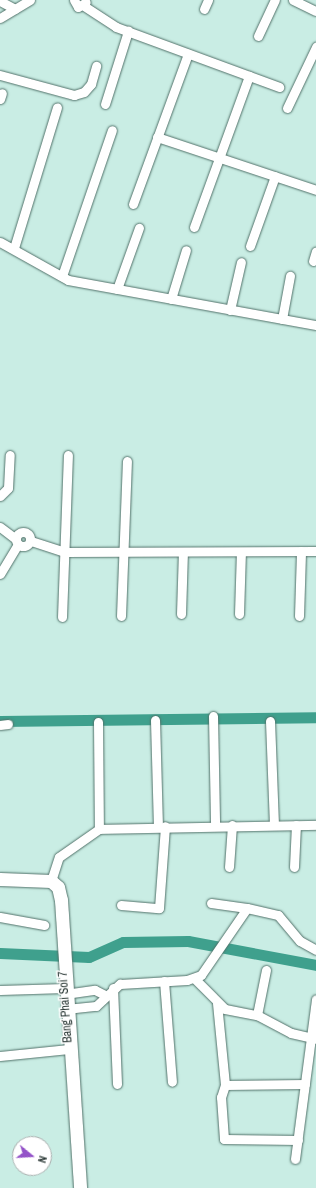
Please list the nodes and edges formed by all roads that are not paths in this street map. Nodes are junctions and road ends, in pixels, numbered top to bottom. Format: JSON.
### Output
{"nodes":[{"id":1,"x":30,"y":0,"type":"edge"},
{"id":2,"x":74,"y":0,"type":"edge"},
{"id":3,"x":275,"y":0,"type":"edge"},
{"id":4,"x":293,"y":0,"type":"edge"},
{"id":5,"x":0,"y":1,"type":"edge"},
{"id":6,"x":85,"y":3,"type":"edge"},
{"id":7,"x":15,"y":9,"type":"junction"},
{"id":8,"x":316,"y":11,"type":"edge"},
{"id":9,"x":0,"y":18,"type":"edge"},
{"id":10,"x":128,"y":31,"type":"junction"},
{"id":11,"x":258,"y":36,"type":"dead end"},
{"id":12,"x":316,"y":48,"type":"edge"},
{"id":13,"x":188,"y":54,"type":"junction"},
{"id":14,"x":96,"y":66,"type":"dead end"},
{"id":15,"x":0,"y":75,"type":"edge"},
{"id":16,"x":249,"y":76,"type":"junction"},
{"id":17,"x":279,"y":87,"type":"dead end"},
{"id":18,"x":105,"y":104,"type":"dead end"},
{"id":19,"x":57,"y":107,"type":"dead end"},
{"id":20,"x":287,"y":108,"type":"dead end"},
{"id":21,"x":112,"y":130,"type":"dead end"},
{"id":22,"x":157,"y":137,"type":"junction"},
{"id":23,"x":218,"y":158,"type":"junction"},
{"id":24,"x":275,"y":176,"type":"junction"},
{"id":25,"x":316,"y":190,"type":"edge"},
{"id":26,"x":133,"y":204,"type":"dead end"},
{"id":27,"x":194,"y":227,"type":"dead end"},
{"id":28,"x":139,"y":228,"type":"dead end"},
{"id":29,"x":0,"y":242,"type":"edge"},
{"id":30,"x":250,"y":246,"type":"dead end"},
{"id":31,"x":14,"y":248,"type":"junction"},
{"id":32,"x":186,"y":250,"type":"dead end"},
{"id":33,"x":316,"y":251,"type":"edge"},
{"id":34,"x":313,"y":261,"type":"dead end"},
{"id":35,"x":241,"y":262,"type":"dead end"},
{"id":36,"x":62,"y":276,"type":"junction"},
{"id":37,"x":290,"y":276,"type":"dead end"},
{"id":38,"x":117,"y":289,"type":"junction"},
{"id":39,"x":172,"y":299,"type":"junction"},
{"id":40,"x":230,"y":310,"type":"junction"},
{"id":41,"x":282,"y":319,"type":"junction"},
{"id":42,"x":316,"y":325,"type":"edge"},
{"id":43,"x":10,"y":455,"type":"dead end"},
{"id":44,"x":68,"y":455,"type":"dead end"},
{"id":45,"x":126,"y":461,"type":"dead end"},
{"id":46,"x":0,"y":496,"type":"edge"},
{"id":47,"x":0,"y":527,"type":"edge"},
{"id":48,"x":17,"y":541,"type":"junction"},
{"id":49,"x":301,"y":551,"type":"junction"},
{"id":50,"x":316,"y":551,"type":"edge"},
{"id":51,"x":65,"y":552,"type":"junction"},
{"id":52,"x":125,"y":552,"type":"junction"},
{"id":53,"x":183,"y":552,"type":"junction"},
{"id":54,"x":241,"y":552,"type":"junction"},
{"id":55,"x":0,"y":574,"type":"edge"},
{"id":56,"x":181,"y":614,"type":"dead end"},
{"id":57,"x":239,"y":614,"type":"dead end"},
{"id":58,"x":121,"y":616,"type":"dead end"},
{"id":59,"x":299,"y":616,"type":"dead end"},
{"id":60,"x":62,"y":617,"type":"dead end"},
{"id":61,"x":213,"y":716,"type":"dead end"},
{"id":62,"x":155,"y":720,"type":"dead end"},
{"id":63,"x":270,"y":721,"type":"dead end"},
{"id":64,"x":98,"y":722,"type":"dead end"},
{"id":65,"x":215,"y":825,"type":"junction"},
{"id":66,"x":232,"y":825,"type":"junction"},
{"id":67,"x":274,"y":825,"type":"junction"},
{"id":68,"x":296,"y":825,"type":"junction"},
{"id":69,"x":316,"y":825,"type":"edge"},
{"id":70,"x":162,"y":826,"type":"junction"},
{"id":71,"x":99,"y":829,"type":"junction"},
{"id":72,"x":294,"y":867,"type":"dead end"},
{"id":73,"x":229,"y":868,"type":"dead end"},
{"id":74,"x":0,"y":879,"type":"edge"},
{"id":75,"x":52,"y":881,"type":"junction"},
{"id":76,"x":211,"y":904,"type":"dead end"},
{"id":77,"x":121,"y":905,"type":"dead end"},
{"id":78,"x":247,"y":908,"type":"junction"},
{"id":79,"x":0,"y":917,"type":"edge"},
{"id":80,"x":44,"y":925,"type":"dead end"},
{"id":81,"x":316,"y":950,"type":"edge"},
{"id":82,"x":266,"y":970,"type":"dead end"},
{"id":83,"x":194,"y":978,"type":"junction"},
{"id":84,"x":164,"y":981,"type":"junction"},
{"id":85,"x":113,"y":988,"type":"junction"},
{"id":86,"x":0,"y":990,"type":"edge"},
{"id":87,"x":65,"y":991,"type":"junction"},
{"id":88,"x":105,"y":995,"type":"junction"},
{"id":89,"x":316,"y":998,"type":"edge"},
{"id":90,"x":217,"y":1003,"type":"junction"},
{"id":91,"x":66,"y":1009,"type":"junction"},
{"id":92,"x":256,"y":1015,"type":"junction"},
{"id":93,"x":313,"y":1039,"type":"edge"},
{"id":94,"x":69,"y":1049,"type":"junction"},
{"id":95,"x":0,"y":1056,"type":"edge"},
{"id":96,"x":172,"y":1082,"type":"dead end"},
{"id":97,"x":117,"y":1084,"type":"dead end"},
{"id":98,"x":305,"y":1084,"type":"junction"},
{"id":99,"x":225,"y":1085,"type":"junction"},
{"id":100,"x":298,"y":1140,"type":"junction"},
{"id":101,"x":295,"y":1159,"type":"dead end"},
{"id":102,"x":80,"y":1188,"type":"edge"}],
"edges":[{"from":1,"to":7,"type":"street"},
{"from":2,"to":6,"type":"street"},
{"from":3,"to":11,"type":"street"},
{"from":4,"to":8,"type":"street"},
{"from":5,"to":7,"type":"street"},
{"from":6,"to":10,"type":"street"},
{"from":7,"to":9,"type":"street"},
{"from":10,"to":13,"type":"street"},
{"from":10,"to":18,"type":"street"},
{"from":12,"to":20,"type":"street"},
{"from":13,"to":16,"type":"street"},
{"from":13,"to":22,"type":"street"},
{"from":14,"to":15,"type":"street"},
{"from":16,"to":17,"type":"street"},
{"from":16,"to":23,"type":"street"},
{"from":19,"to":31,"type":"street"},
{"from":21,"to":36,"type":"street"},
{"from":22,"to":23,"type":"street"},
{"from":22,"to":26,"type":"street"},
{"from":23,"to":24,"type":"street"},
{"from":23,"to":27,"type":"street"},
{"from":24,"to":25,"type":"street"},
{"from":24,"to":30,"type":"street"},
{"from":28,"to":38,"type":"street"},
{"from":29,"to":31,"type":"street"},
{"from":31,"to":36,"type":"street"},
{"from":32,"to":39,"type":"street"},
{"from":33,"to":34,"type":"street"},
{"from":35,"to":40,"type":"street"},
{"from":36,"to":38,"type":"street"},
{"from":37,"to":41,"type":"street"},
{"from":38,"to":39,"type":"street"},
{"from":39,"to":40,"type":"street"},
{"from":40,"to":41,"type":"street"},
{"from":41,"to":42,"type":"street"},
{"from":43,"to":46,"type":"street"},
{"from":44,"to":51,"type":"street"},
{"from":45,"to":52,"type":"street"},
{"from":47,"to":48,"type":"street"},
{"from":48,"to":51,"type":"street"},
{"from":48,"to":55,"type":"street"},
{"from":49,"to":50,"type":"street"},
{"from":49,"to":54,"type":"street"},
{"from":49,"to":59,"type":"street"},
{"from":51,"to":52,"type":"street"},
{"from":51,"to":60,"type":"street"},
{"from":52,"to":53,"type":"street"},
{"from":52,"to":58,"type":"street"},
{"from":53,"to":54,"type":"street"},
{"from":53,"to":56,"type":"street"},
{"from":54,"to":57,"type":"street"},
{"from":61,"to":65,"type":"street"},
{"from":62,"to":70,"type":"street"},
{"from":63,"to":67,"type":"street"},
{"from":64,"to":71,"type":"street"},
{"from":65,"to":66,"type":"street"},
{"from":65,"to":70,"type":"street"},
{"from":66,"to":67,"type":"street"},
{"from":66,"to":73,"type":"street"},
{"from":67,"to":68,"type":"street"},
{"from":68,"to":69,"type":"street"},
{"from":68,"to":72,"type":"street"},
{"from":70,"to":71,"type":"street"},
{"from":70,"to":77,"type":"street"},
{"from":71,"to":75,"type":"street"},
{"from":74,"to":75,"type":"street"},
{"from":75,"to":87,"type":"street","name":"Bang Phai Soi 7"},
{"from":76,"to":78,"type":"street"},
{"from":78,"to":81,"type":"street"},
{"from":78,"to":83,"type":"street"},
{"from":79,"to":80,"type":"street"},
{"from":82,"to":92,"type":"street"},
{"from":83,"to":84,"type":"street"},
{"from":83,"to":90,"type":"street"},
{"from":84,"to":85,"type":"street"},
{"from":84,"to":96,"type":"street"},
{"from":85,"to":88,"type":"street"},
{"from":85,"to":97,"type":"street"},
{"from":86,"to":87,"type":"street"},
{"from":87,"to":88,"type":"street"},
{"from":87,"to":91,"type":"street","name":"Bang Phai Soi 7"},
{"from":88,"to":91,"type":"street"},
{"from":89,"to":93,"type":"street"},
{"from":90,"to":92,"type":"street"},
{"from":90,"to":99,"type":"street"},
{"from":91,"to":94,"type":"street","name":"Bang Phai Soi 7"},
{"from":92,"to":93,"type":"street"},
{"from":93,"to":98,"type":"street"},
{"from":94,"to":95,"type":"street"},
{"from":94,"to":102,"type":"street","name":"Bang Phai Soi 7"},
{"from":98,"to":99,"type":"street"},
{"from":98,"to":100,"type":"street"},
{"from":99,"to":100,"type":"street"},
{"from":100,"to":101,"type":"street"}]}
